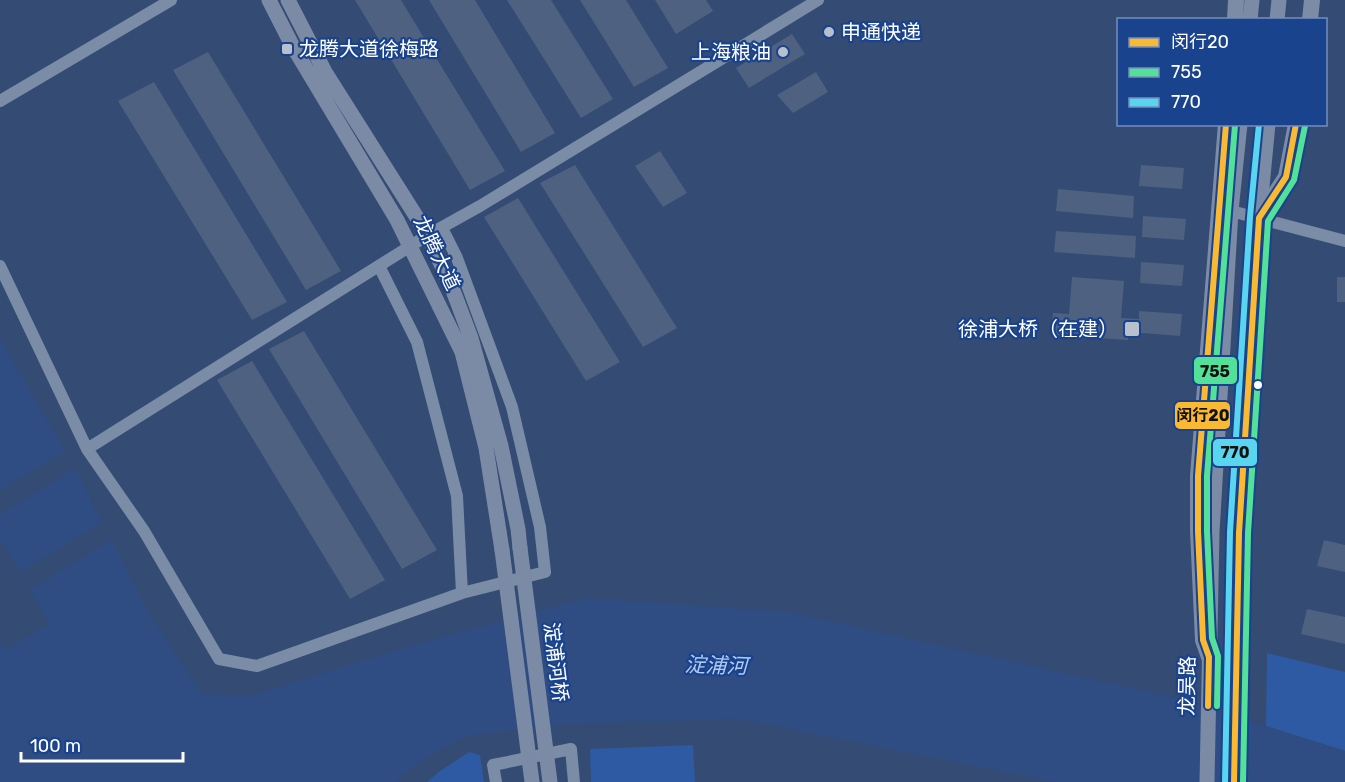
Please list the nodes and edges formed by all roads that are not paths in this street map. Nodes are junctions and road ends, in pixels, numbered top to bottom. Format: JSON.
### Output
{"nodes":[{"id":1,"x":171,"y":0,"type":"edge"},
{"id":2,"x":269,"y":0,"type":"edge"},
{"id":3,"x":288,"y":0,"type":"edge"},
{"id":4,"x":818,"y":0,"type":"edge"},
{"id":5,"x":1236,"y":0,"type":"edge"},
{"id":6,"x":1252,"y":0,"type":"edge"},
{"id":7,"x":1279,"y":0,"type":"edge"},
{"id":8,"x":1312,"y":0,"type":"edge"},
{"id":9,"x":1235,"y":18,"type":"edge"},
{"id":10,"x":1250,"y":18,"type":"edge"},
{"id":11,"x":1277,"y":18,"type":"edge"},
{"id":12,"x":1310,"y":18,"type":"edge"},
{"id":13,"x":0,"y":100,"type":"edge"},
{"id":14,"x":1226,"y":126,"type":"edge"},
{"id":15,"x":1240,"y":126,"type":"edge"},
{"id":16,"x":1268,"y":126,"type":"edge"},
{"id":17,"x":1296,"y":126,"type":"edge"},
{"id":18,"x":1231,"y":211,"type":"junction"},
{"id":19,"x":1259,"y":218,"type":"junction"},
{"id":20,"x":435,"y":232,"type":"junction"},
{"id":21,"x":1345,"y":241,"type":"edge"},
{"id":22,"x":410,"y":247,"type":"junction"},
{"id":23,"x":0,"y":266,"type":"edge"},
{"id":24,"x":379,"y":266,"type":"junction"},
{"id":25,"x":87,"y":449,"type":"junction"},
{"id":26,"x":1205,"y":532,"type":"junction"},
{"id":27,"x":520,"y":548,"type":"joint"},
{"id":28,"x":502,"y":550,"type":"joint"},
{"id":29,"x":462,"y":593,"type":"junction"},
{"id":30,"x":1209,"y":657,"type":"joint"},
{"id":31,"x":496,"y":782,"type":"edge"},
{"id":32,"x":532,"y":782,"type":"edge"},
{"id":33,"x":550,"y":782,"type":"edge"},
{"id":34,"x":574,"y":782,"type":"edge"},
{"id":35,"x":1207,"y":782,"type":"edge"},
{"id":36,"x":1234,"y":782,"type":"edge"}],
"edges":[{"from":1,"to":13,"type":"street"},
{"from":2,"to":22,"type":"main road","name":"龙腾大道"},
{"from":3,"to":20,"type":"main road","name":"龙腾大道"},
{"from":4,"to":20,"type":"street"},
{"from":5,"to":9,"type":"highway"},
{"from":6,"to":10,"type":"main road"},
{"from":7,"to":11,"type":"main road"},
{"from":8,"to":12,"type":"highway"},
{"from":14,"to":26,"type":"highway"},
{"from":15,"to":18,"type":"main road"},
{"from":16,"to":19,"type":"main road"},
{"from":17,"to":19,"type":"highway"},
{"from":18,"to":19,"type":"street"},
{"from":18,"to":26,"type":"main road"},
{"from":19,"to":21,"type":"street"},
{"from":19,"to":36,"type":"main road"},
{"from":20,"to":22,"type":"street"},
{"from":20,"to":27,"type":"main road","name":"龙腾大道"},
{"from":20,"to":29,"type":"street"},
{"from":22,"to":24,"type":"street"},
{"from":22,"to":28,"type":"main road","name":"龙腾大道"},
{"from":23,"to":25,"type":"street"},
{"from":24,"to":25,"type":"street"},
{"from":24,"to":29,"type":"street"},
{"from":25,"to":29,"type":"street"},
{"from":26,"to":30,"type":"highway"},
{"from":27,"to":33,"type":"main road","name":"淀浦河桥","bridge":true},
{"from":28,"to":32,"type":"main road","name":"淀浦河桥","bridge":true},
{"from":30,"to":35,"type":"main road","name":"龙吴路"},
{"from":31,"to":34,"type":"street"}]}
